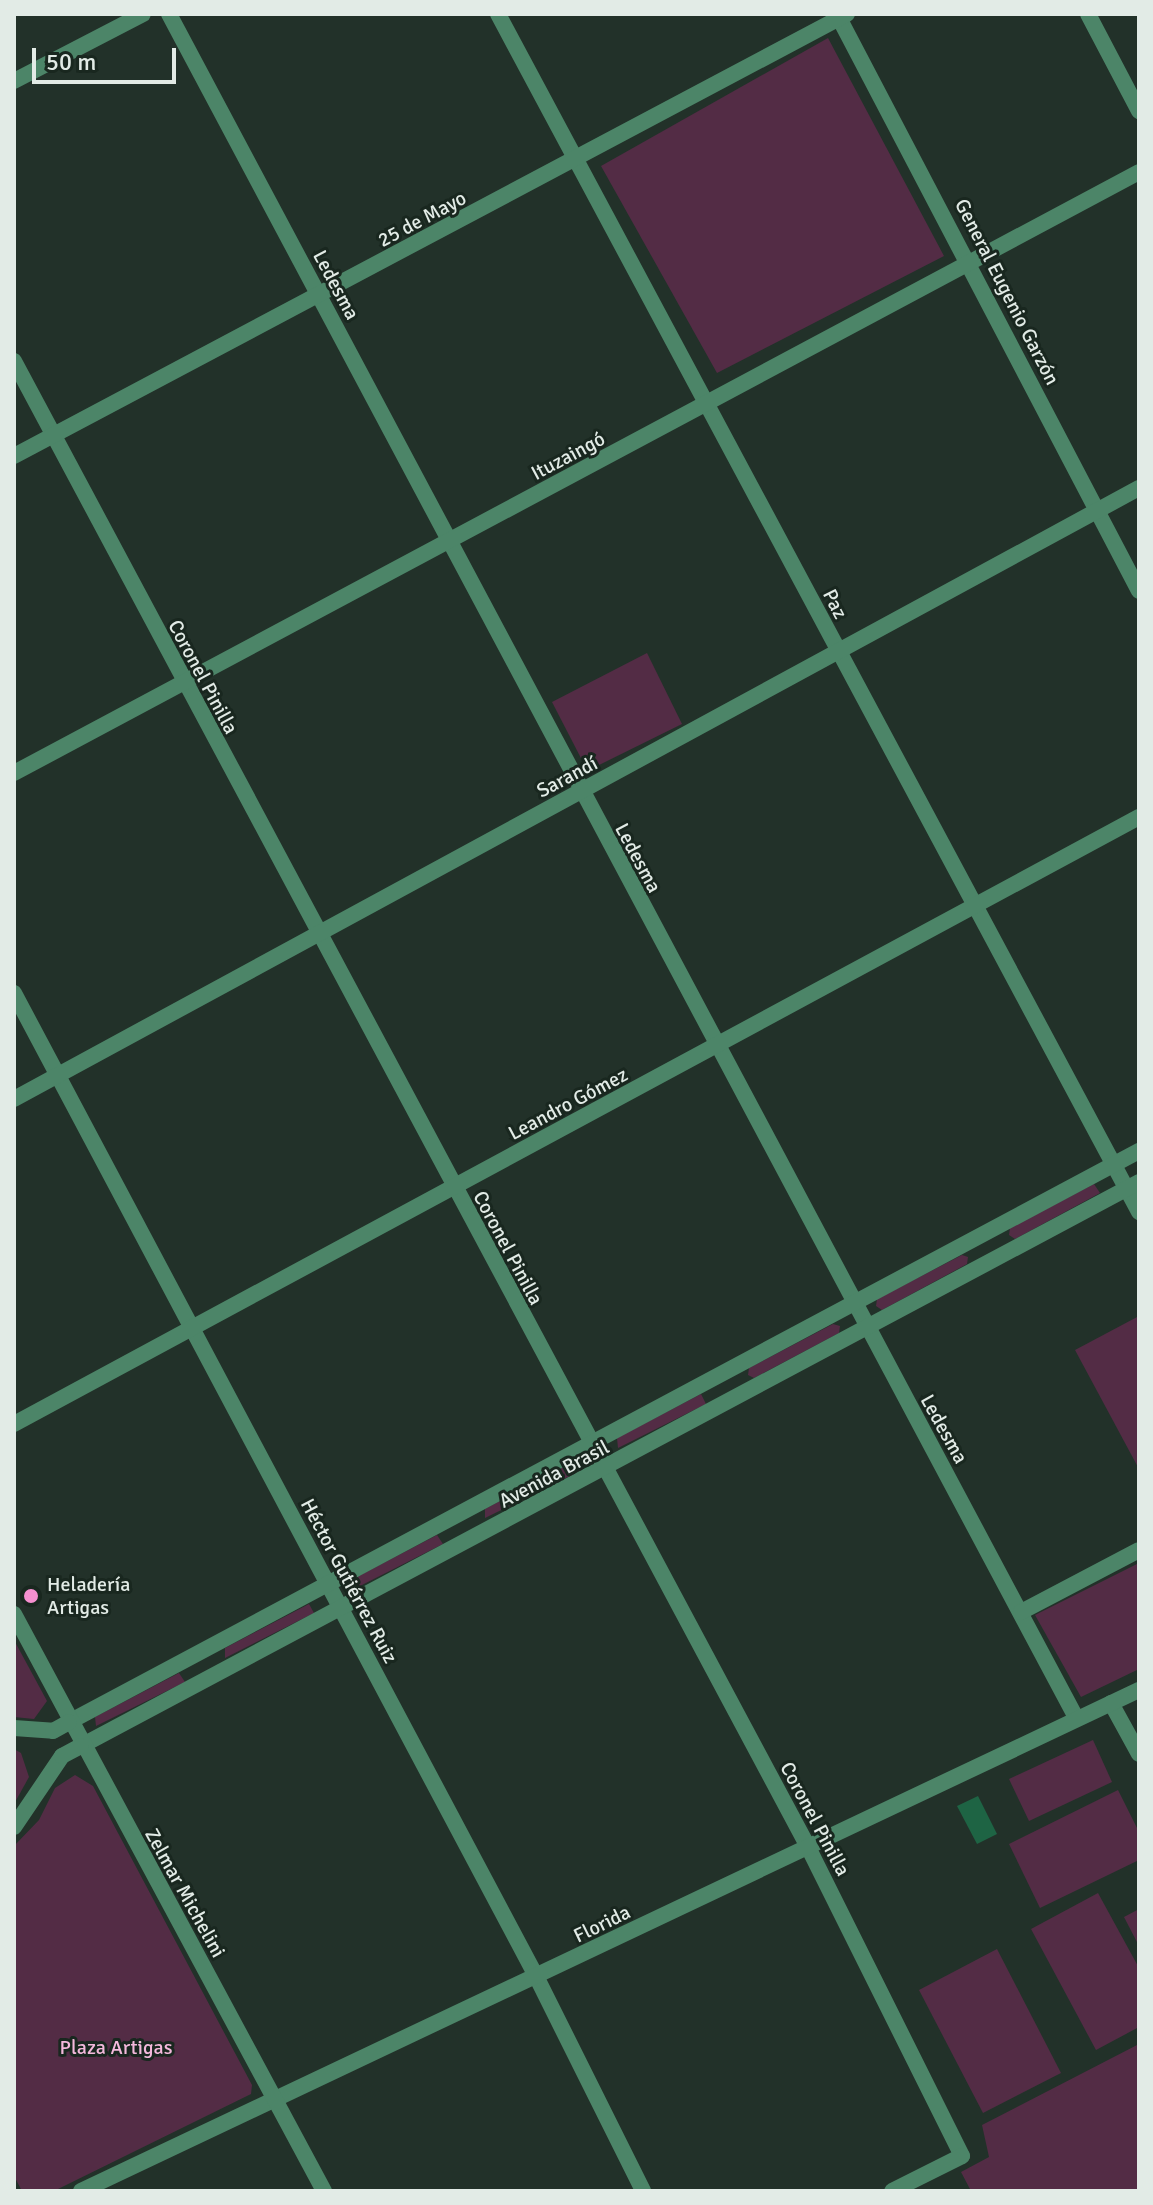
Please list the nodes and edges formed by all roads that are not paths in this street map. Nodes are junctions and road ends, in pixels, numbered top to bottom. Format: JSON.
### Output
{"nodes":[{"id":1,"x":143,"y":14,"type":"edge"},
{"id":2,"x":169,"y":14,"type":"edge"},
{"id":3,"x":498,"y":14,"type":"edge"},
{"id":4,"x":1088,"y":14,"type":"edge"},
{"id":5,"x":841,"y":15,"type":"edge"},
{"id":6,"x":14,"y":81,"type":"edge"},
{"id":7,"x":1139,"y":111,"type":"edge"},
{"id":8,"x":577,"y":158,"type":"junction"},
{"id":9,"x":1139,"y":172,"type":"edge"},
{"id":10,"x":970,"y":261,"type":"junction"},
{"id":11,"x":319,"y":297,"type":"junction"},
{"id":12,"x":14,"y":361,"type":"edge"},
{"id":13,"x":709,"y":402,"type":"junction"},
{"id":14,"x":53,"y":435,"type":"junction"},
{"id":15,"x":14,"y":456,"type":"edge"},
{"id":16,"x":1139,"y":488,"type":"edge"},
{"id":17,"x":1097,"y":511,"type":"junction"},
{"id":18,"x":449,"y":542,"type":"junction"},
{"id":19,"x":1139,"y":591,"type":"edge"},
{"id":20,"x":837,"y":652,"type":"junction"},
{"id":21,"x":183,"y":682,"type":"junction"},
{"id":22,"x":14,"y":773,"type":"edge"},
{"id":23,"x":581,"y":792,"type":"junction"},
{"id":24,"x":1139,"y":817,"type":"edge"},
{"id":25,"x":973,"y":907,"type":"junction"},
{"id":26,"x":317,"y":934,"type":"junction"},
{"id":27,"x":14,"y":993,"type":"edge"},
{"id":28,"x":715,"y":1048,"type":"junction"},
{"id":29,"x":57,"y":1075,"type":"junction"},
{"id":30,"x":14,"y":1099,"type":"edge"},
{"id":31,"x":1139,"y":1151,"type":"edge"},
{"id":32,"x":1113,"y":1164,"type":"junction"},
{"id":33,"x":1133,"y":1186,"type":"edge"},
{"id":34,"x":454,"y":1188,"type":"junction"},
{"id":35,"x":1139,"y":1212,"type":"edge"},
{"id":36,"x":853,"y":1304,"type":"junction"},
{"id":37,"x":191,"y":1329,"type":"junction"},
{"id":38,"x":867,"y":1330,"type":"junction"},
{"id":39,"x":14,"y":1424,"type":"edge"},
{"id":40,"x":591,"y":1443,"type":"junction"},
{"id":41,"x":606,"y":1469,"type":"junction"},
{"id":42,"x":1139,"y":1550,"type":"edge"},
{"id":43,"x":327,"y":1583,"type":"junction"},
{"id":44,"x":341,"y":1609,"type":"junction"},
{"id":45,"x":1021,"y":1612,"type":"junction"},
{"id":46,"x":14,"y":1614,"type":"edge"},
{"id":47,"x":1139,"y":1690,"type":"edge"},
{"id":48,"x":1111,"y":1703,"type":"junction"},
{"id":49,"x":1076,"y":1718,"type":"junction"},
{"id":50,"x":69,"y":1722,"type":"junction"},
{"id":51,"x":14,"y":1728,"type":"edge"},
{"id":52,"x":81,"y":1746,"type":"junction"},
{"id":53,"x":1139,"y":1754,"type":"edge"},
{"id":54,"x":14,"y":1827,"type":"edge"},
{"id":55,"x":808,"y":1847,"type":"junction"},
{"id":56,"x":537,"y":1978,"type":"junction"},
{"id":57,"x":275,"y":2099,"type":"junction"},
{"id":58,"x":81,"y":2191,"type":"edge"},
{"id":59,"x":324,"y":2191,"type":"edge"},
{"id":60,"x":643,"y":2191,"type":"edge"},
{"id":61,"x":892,"y":2191,"type":"edge"}],
"edges":[{"from":1,"to":6,"type":"street"},
{"from":2,"to":11,"type":"street","name":"Ledesma"},
{"from":3,"to":8,"type":"street","name":"Paz"},
{"from":4,"to":7,"type":"street"},
{"from":5,"to":8,"type":"street","name":"25 de Mayo"},
{"from":5,"to":10,"type":"street","name":"General Eugenio Garzón"},
{"from":8,"to":11,"type":"street","name":"25 de Mayo"},
{"from":8,"to":13,"type":"street","name":"Paz"},
{"from":9,"to":10,"type":"street","name":"Ituzaingó"},
{"from":10,"to":13,"type":"street","name":"Ituzaingó"},
{"from":10,"to":17,"type":"street","name":"General Eugenio Garzón"},
{"from":11,"to":14,"type":"street","name":"25 de Mayo"},
{"from":11,"to":18,"type":"street","name":"Ledesma"},
{"from":12,"to":14,"type":"street","name":"Coronel Pinilla"},
{"from":13,"to":18,"type":"street","name":"Ituzaingó"},
{"from":13,"to":20,"type":"street","name":"Paz"},
{"from":14,"to":15,"type":"street","name":"25 de Mayo"},
{"from":14,"to":21,"type":"street","name":"Coronel Pinilla"},
{"from":16,"to":17,"type":"street","name":"Sarandí"},
{"from":17,"to":19,"type":"street","name":"General Eugenio Garzón"},
{"from":17,"to":20,"type":"street","name":"Sarandí"},
{"from":18,"to":21,"type":"street","name":"Ituzaingó"},
{"from":18,"to":23,"type":"street","name":"Ledesma"},
{"from":20,"to":23,"type":"street","name":"Sarandí"},
{"from":20,"to":25,"type":"street","name":"Paz"},
{"from":21,"to":22,"type":"street","name":"Ituzaingó"},
{"from":21,"to":26,"type":"street","name":"Coronel Pinilla"},
{"from":23,"to":26,"type":"street","name":"Sarandí"},
{"from":23,"to":28,"type":"street","name":"Ledesma"},
{"from":24,"to":25,"type":"street","name":"Leandro Gómez"},
{"from":25,"to":28,"type":"street","name":"Leandro Gómez"},
{"from":25,"to":32,"type":"street","name":"Paz"},
{"from":26,"to":29,"type":"street","name":"Sarandí"},
{"from":26,"to":34,"type":"street","name":"Coronel Pinilla"},
{"from":27,"to":29,"type":"street","name":"Héctor Gutiérrez Ruiz"},
{"from":28,"to":34,"type":"street","name":"Leandro Gómez"},
{"from":28,"to":36,"type":"street","name":"Ledesma"},
{"from":29,"to":30,"type":"street","name":"Sarandí"},
{"from":29,"to":37,"type":"street","name":"Héctor Gutiérrez Ruiz"},
{"from":31,"to":32,"type":"street","name":"Avenida Brasil"},
{"from":32,"to":33,"type":"street","name":"Paz"},
{"from":32,"to":36,"type":"street","name":"Avenida Brasil"},
{"from":33,"to":35,"type":"street","name":"Paz"},
{"from":33,"to":38,"type":"street","name":"Avenida Brasil"},
{"from":34,"to":37,"type":"street","name":"Leandro Gómez"},
{"from":34,"to":40,"type":"street","name":"Coronel Pinilla"},
{"from":36,"to":38,"type":"street","name":"Ledesma"},
{"from":36,"to":40,"type":"street","name":"Avenida Brasil"},
{"from":37,"to":39,"type":"street","name":"Leandro Gómez"},
{"from":37,"to":43,"type":"street","name":"Héctor Gutiérrez Ruiz"},
{"from":38,"to":41,"type":"street","name":"Avenida Brasil"},
{"from":38,"to":45,"type":"street","name":"Ledesma"},
{"from":40,"to":41,"type":"street","name":"Coronel Pinilla"},
{"from":40,"to":43,"type":"street","name":"Avenida Brasil"},
{"from":41,"to":44,"type":"street","name":"Avenida Brasil"},
{"from":41,"to":55,"type":"street","name":"Coronel Pinilla"},
{"from":42,"to":45,"type":"street"},
{"from":43,"to":44,"type":"street","name":"Héctor Gutiérrez Ruiz"},
{"from":43,"to":50,"type":"street","name":"Avenida Brasil"},
{"from":44,"to":52,"type":"street","name":"Avenida Brasil"},
{"from":44,"to":56,"type":"street","name":"Héctor Gutiérrez Ruiz"},
{"from":45,"to":49,"type":"street","name":"Ledesma"},
{"from":46,"to":50,"type":"street","name":"Zelmar Michelini"},
{"from":47,"to":48,"type":"street","name":"Florida"},
{"from":48,"to":49,"type":"street","name":"Florida"},
{"from":48,"to":53,"type":"street"},
{"from":49,"to":55,"type":"street","name":"Florida"},
{"from":50,"to":51,"type":"street","name":"Avenida Brasil"},
{"from":50,"to":52,"type":"street","name":"Zelmar Michelini"},
{"from":52,"to":54,"type":"street","name":"Avenida Brasil"},
{"from":52,"to":57,"type":"street","name":"Zelmar Michelini"},
{"from":55,"to":56,"type":"street","name":"Florida"},
{"from":55,"to":61,"type":"street","name":"Coronel Pinilla"},
{"from":56,"to":57,"type":"street","name":"Florida"},
{"from":56,"to":60,"type":"street","name":"Héctor Gutiérrez Ruiz"},
{"from":57,"to":58,"type":"street","name":"Florida"},
{"from":57,"to":59,"type":"street","name":"Zelmar Michelini"}]}
